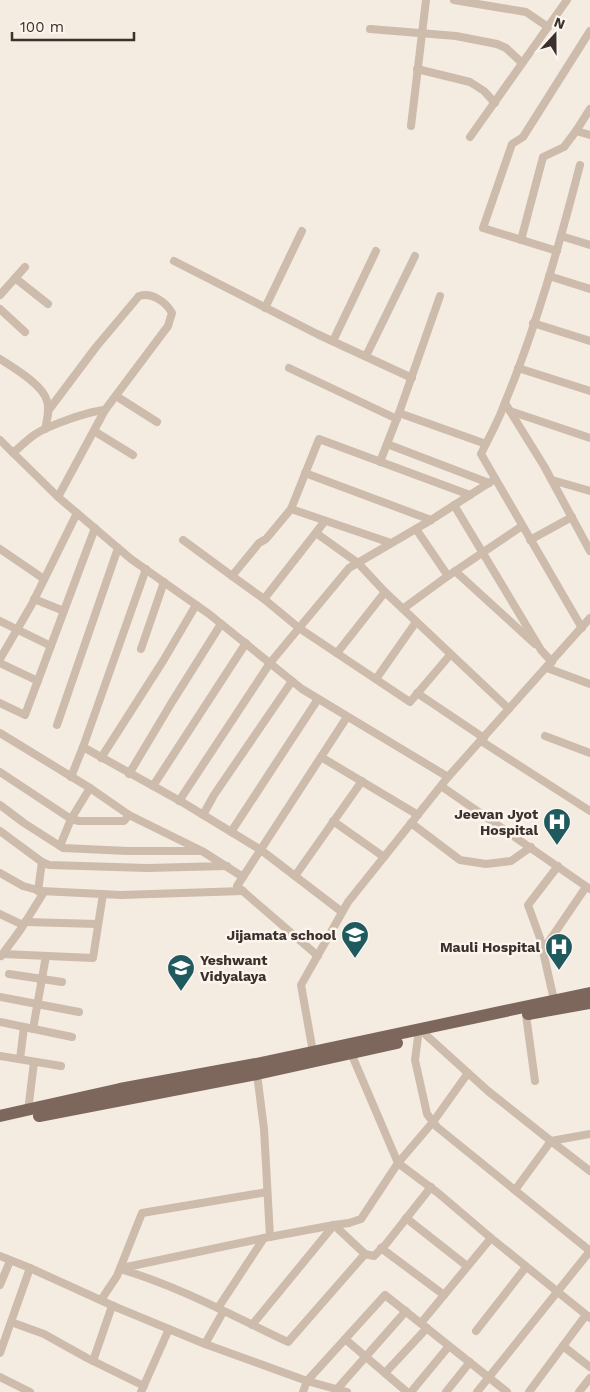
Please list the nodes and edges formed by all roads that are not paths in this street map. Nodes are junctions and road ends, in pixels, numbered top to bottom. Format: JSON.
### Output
{"nodes":[{"id":1,"x":426,"y":0,"type":"edge"},
{"id":2,"x":454,"y":0,"type":"edge"},
{"id":3,"x":566,"y":0,"type":"edge"},
{"id":4,"x":548,"y":27,"type":"junction"},
{"id":5,"x":370,"y":29,"type":"dead end"},
{"id":6,"x":590,"y":31,"type":"edge"},
{"id":7,"x":422,"y":34,"type":"junction"},
{"id":8,"x":522,"y":63,"type":"junction"},
{"id":9,"x":417,"y":69,"type":"junction"},
{"id":10,"x":494,"y":103,"type":"junction"},
{"id":11,"x":590,"y":109,"type":"edge"},
{"id":12,"x":411,"y":126,"type":"dead end"},
{"id":13,"x":576,"y":131,"type":"junction"},
{"id":14,"x":590,"y":135,"type":"edge"},
{"id":15,"x":470,"y":137,"type":"dead end"},
{"id":16,"x":580,"y":165,"type":"dead end"},
{"id":17,"x":302,"y":231,"type":"dead end"},
{"id":18,"x":561,"y":236,"type":"junction"},
{"id":19,"x":521,"y":240,"type":"junction"},
{"id":20,"x":590,"y":245,"type":"edge"},
{"id":21,"x":376,"y":251,"type":"dead end"},
{"id":22,"x":557,"y":251,"type":"junction"},
{"id":23,"x":415,"y":256,"type":"dead end"},
{"id":24,"x":174,"y":261,"type":"dead end"},
{"id":25,"x":25,"y":267,"type":"dead end"},
{"id":26,"x":549,"y":276,"type":"junction"},
{"id":27,"x":15,"y":278,"type":"junction"},
{"id":28,"x":590,"y":289,"type":"edge"},
{"id":29,"x":0,"y":294,"type":"edge"},
{"id":30,"x":440,"y":296,"type":"dead end"},
{"id":31,"x":48,"y":304,"type":"dead end"},
{"id":32,"x":265,"y":308,"type":"junction"},
{"id":33,"x":0,"y":310,"type":"edge"},
{"id":34,"x":533,"y":323,"type":"junction"},
{"id":35,"x":25,"y":332,"type":"dead end"},
{"id":36,"x":333,"y":342,"type":"junction"},
{"id":37,"x":590,"y":342,"type":"edge"},
{"id":38,"x":366,"y":356,"type":"junction"},
{"id":39,"x":0,"y":359,"type":"edge"},
{"id":40,"x":289,"y":368,"type":"dead end"},
{"id":41,"x":518,"y":368,"type":"junction"},
{"id":42,"x":412,"y":378,"type":"junction"},
{"id":43,"x":590,"y":391,"type":"edge"},
{"id":44,"x":116,"y":396,"type":"junction"},
{"id":45,"x":505,"y":404,"type":"junction"},
{"id":46,"x":105,"y":410,"type":"junction"},
{"id":47,"x":48,"y":411,"type":"junction"},
{"id":48,"x":510,"y":411,"type":"junction"},
{"id":49,"x":398,"y":416,"type":"junction"},
{"id":50,"x":157,"y":422,"type":"dead end"},
{"id":51,"x":45,"y":429,"type":"junction"},
{"id":52,"x":94,"y":431,"type":"junction"},
{"id":53,"x":590,"y":438,"type":"edge"},
{"id":54,"x":0,"y":440,"type":"edge"},
{"id":55,"x":387,"y":444,"type":"junction"},
{"id":56,"x":486,"y":444,"type":"junction"},
{"id":57,"x":13,"y":453,"type":"junction"},
{"id":58,"x":133,"y":455,"type":"dead end"},
{"id":59,"x":380,"y":462,"type":"junction"},
{"id":60,"x":305,"y":473,"type":"junction"},
{"id":61,"x":552,"y":480,"type":"junction"},
{"id":62,"x":492,"y":481,"type":"junction"},
{"id":63,"x":590,"y":491,"type":"edge"},
{"id":64,"x":470,"y":495,"type":"junction"},
{"id":65,"x":58,"y":497,"type":"junction"},
{"id":66,"x":454,"y":505,"type":"junction"},
{"id":67,"x":291,"y":509,"type":"junction"},
{"id":68,"x":77,"y":513,"type":"junction"},
{"id":69,"x":572,"y":518,"type":"junction"},
{"id":70,"x":431,"y":520,"type":"junction"},
{"id":71,"x":325,"y":521,"type":"junction"},
{"id":72,"x":522,"y":526,"type":"junction"},
{"id":73,"x":95,"y":528,"type":"junction"},
{"id":74,"x":416,"y":529,"type":"junction"},
{"id":75,"x":316,"y":533,"type":"junction"},
{"id":76,"x":183,"y":540,"type":"dead end"},
{"id":77,"x":530,"y":540,"type":"junction"},
{"id":78,"x":391,"y":544,"type":"junction"},
{"id":79,"x":118,"y":548,"type":"junction"},
{"id":80,"x":0,"y":549,"type":"edge"},
{"id":81,"x":590,"y":551,"type":"edge"},
{"id":82,"x":483,"y":553,"type":"junction"},
{"id":83,"x":358,"y":563,"type":"junction"},
{"id":84,"x":146,"y":569,"type":"junction"},
{"id":85,"x":452,"y":573,"type":"junction"},
{"id":86,"x":232,"y":576,"type":"junction"},
{"id":87,"x":44,"y":579,"type":"junction"},
{"id":88,"x":164,"y":582,"type":"junction"},
{"id":89,"x":385,"y":592,"type":"junction"},
{"id":90,"x":34,"y":599,"type":"junction"},
{"id":91,"x":264,"y":599,"type":"junction"},
{"id":92,"x":196,"y":605,"type":"junction"},
{"id":93,"x":404,"y":608,"type":"junction"},
{"id":94,"x":64,"y":611,"type":"junction"},
{"id":95,"x":590,"y":618,"type":"edge"},
{"id":96,"x":0,"y":621,"type":"edge"},
{"id":97,"x":416,"y":622,"type":"junction"},
{"id":98,"x":221,"y":624,"type":"junction"},
{"id":99,"x":299,"y":628,"type":"junction"},
{"id":100,"x":582,"y":628,"type":"junction"},
{"id":101,"x":17,"y":630,"type":"junction"},
{"id":102,"x":246,"y":643,"type":"junction"},
{"id":103,"x":51,"y":646,"type":"junction"},
{"id":104,"x":141,"y":649,"type":"dead end"},
{"id":105,"x":541,"y":650,"type":"junction"},
{"id":106,"x":337,"y":653,"type":"junction"},
{"id":107,"x":450,"y":655,"type":"junction"},
{"id":108,"x":0,"y":659,"type":"edge"},
{"id":109,"x":0,"y":663,"type":"edge"},
{"id":110,"x":270,"y":663,"type":"junction"},
{"id":111,"x":549,"y":665,"type":"junction"},
{"id":112,"x":376,"y":679,"type":"junction"},
{"id":113,"x":38,"y":681,"type":"junction"},
{"id":114,"x":292,"y":681,"type":"junction"},
{"id":115,"x":590,"y":684,"type":"edge"},
{"id":116,"x":417,"y":693,"type":"junction"},
{"id":117,"x":318,"y":699,"type":"junction"},
{"id":118,"x":0,"y":703,"type":"edge"},
{"id":119,"x":510,"y":709,"type":"junction"},
{"id":120,"x":347,"y":717,"type":"junction"},
{"id":121,"x":57,"y":724,"type":"dead end"},
{"id":122,"x":0,"y":733,"type":"edge"},
{"id":123,"x":545,"y":736,"type":"dead end"},
{"id":124,"x":482,"y":739,"type":"junction"},
{"id":125,"x":83,"y":747,"type":"junction"},
{"id":126,"x":590,"y":753,"type":"edge"},
{"id":127,"x":321,"y":757,"type":"junction"},
{"id":128,"x":101,"y":758,"type":"junction"},
{"id":129,"x":0,"y":772,"type":"edge"},
{"id":130,"x":129,"y":774,"type":"junction"},
{"id":131,"x":71,"y":777,"type":"junction"},
{"id":132,"x":448,"y":778,"type":"junction"},
{"id":133,"x":362,"y":781,"type":"junction"},
{"id":134,"x":152,"y":786,"type":"junction"},
{"id":135,"x":441,"y":786,"type":"junction"},
{"id":136,"x":90,"y":788,"type":"junction"},
{"id":137,"x":179,"y":801,"type":"junction"},
{"id":138,"x":0,"y":805,"type":"edge"},
{"id":139,"x":590,"y":811,"type":"edge"},
{"id":140,"x":130,"y":815,"type":"junction"},
{"id":141,"x":203,"y":815,"type":"junction"},
{"id":142,"x":418,"y":815,"type":"junction"},
{"id":143,"x":71,"y":819,"type":"junction"},
{"id":144,"x":333,"y":821,"type":"junction"},
{"id":145,"x":411,"y":823,"type":"junction"},
{"id":146,"x":0,"y":831,"type":"edge"},
{"id":147,"x":231,"y":832,"type":"junction"},
{"id":148,"x":60,"y":846,"type":"junction"},
{"id":149,"x":531,"y":847,"type":"junction"},
{"id":150,"x":260,"y":850,"type":"junction"},
{"id":151,"x":202,"y":851,"type":"junction"},
{"id":152,"x":384,"y":857,"type":"junction"},
{"id":153,"x":42,"y":862,"type":"junction"},
{"id":154,"x":227,"y":866,"type":"junction"},
{"id":155,"x":558,"y":866,"type":"junction"},
{"id":156,"x":0,"y":873,"type":"edge"},
{"id":157,"x":295,"y":876,"type":"junction"},
{"id":158,"x":243,"y":877,"type":"junction"},
{"id":159,"x":588,"y":888,"type":"edge"},
{"id":160,"x":41,"y":891,"type":"junction"},
{"id":161,"x":243,"y":891,"type":"junction"},
{"id":162,"x":102,"y":894,"type":"junction"},
{"id":163,"x":342,"y":912,"type":"junction"},
{"id":164,"x":0,"y":914,"type":"edge"},
{"id":165,"x":24,"y":923,"type":"junction"},
{"id":166,"x":98,"y":924,"type":"junction"},
{"id":167,"x":543,"y":950,"type":"junction"},
{"id":168,"x":1,"y":956,"type":"edge"},
{"id":169,"x":46,"y":956,"type":"junction"},
{"id":170,"x":318,"y":956,"type":"junction"},
{"id":171,"x":9,"y":974,"type":"dead end"},
{"id":172,"x":42,"y":979,"type":"junction"},
{"id":173,"x":62,"y":982,"type":"dead end"},
{"id":174,"x":590,"y":993,"type":"edge"},
{"id":175,"x":0,"y":997,"type":"edge"},
{"id":176,"x":554,"y":1000,"type":"junction"},
{"id":177,"x":590,"y":1003,"type":"edge"},
{"id":178,"x":37,"y":1004,"type":"junction"},
{"id":179,"x":79,"y":1012,"type":"dead end"},
{"id":180,"x":526,"y":1015,"type":"junction"},
{"id":181,"x":0,"y":1022,"type":"edge"},
{"id":182,"x":24,"y":1027,"type":"junction"},
{"id":183,"x":33,"y":1029,"type":"junction"},
{"id":184,"x":422,"y":1036,"type":"junction"},
{"id":185,"x":72,"y":1037,"type":"dead end"},
{"id":186,"x":313,"y":1052,"type":"junction"},
{"id":187,"x":351,"y":1053,"type":"junction"},
{"id":188,"x":0,"y":1056,"type":"edge"},
{"id":189,"x":20,"y":1059,"type":"junction"},
{"id":190,"x":34,"y":1062,"type":"junction"},
{"id":191,"x":61,"y":1066,"type":"dead end"},
{"id":192,"x":468,"y":1073,"type":"junction"},
{"id":193,"x":257,"y":1074,"type":"junction"},
{"id":194,"x":535,"y":1081,"type":"dead end"},
{"id":195,"x":28,"y":1110,"type":"junction"},
{"id":196,"x":0,"y":1116,"type":"edge"},
{"id":197,"x":433,"y":1122,"type":"junction"},
{"id":198,"x":0,"y":1124,"type":"edge"},
{"id":199,"x":590,"y":1134,"type":"edge"},
{"id":200,"x":551,"y":1141,"type":"junction"},
{"id":201,"x":398,"y":1163,"type":"junction"},
{"id":202,"x":590,"y":1171,"type":"edge"},
{"id":203,"x":430,"y":1187,"type":"junction"},
{"id":204,"x":515,"y":1190,"type":"junction"},
{"id":205,"x":267,"y":1192,"type":"junction"},
{"id":206,"x":406,"y":1218,"type":"junction"},
{"id":207,"x":334,"y":1225,"type":"junction"},
{"id":208,"x":267,"y":1237,"type":"junction"},
{"id":209,"x":491,"y":1238,"type":"junction"},
{"id":210,"x":381,"y":1248,"type":"junction"},
{"id":211,"x":590,"y":1251,"type":"edge"},
{"id":212,"x":365,"y":1254,"type":"junction"},
{"id":213,"x":0,"y":1256,"type":"edge"},
{"id":214,"x":10,"y":1261,"type":"junction"},
{"id":215,"x":467,"y":1266,"type":"junction"},
{"id":216,"x":526,"y":1267,"type":"junction"},
{"id":217,"x":30,"y":1268,"type":"junction"},
{"id":218,"x":120,"y":1269,"type":"junction"},
{"id":219,"x":0,"y":1285,"type":"edge"},
{"id":220,"x":556,"y":1291,"type":"junction"},
{"id":221,"x":444,"y":1295,"type":"junction"},
{"id":222,"x":101,"y":1300,"type":"junction"},
{"id":223,"x":112,"y":1306,"type":"junction"},
{"id":224,"x":220,"y":1310,"type":"junction"},
{"id":225,"x":406,"y":1312,"type":"junction"},
{"id":226,"x":588,"y":1316,"type":"edge"},
{"id":227,"x":11,"y":1322,"type":"junction"},
{"id":228,"x":252,"y":1325,"type":"junction"},
{"id":229,"x":424,"y":1325,"type":"junction"},
{"id":230,"x":169,"y":1329,"type":"junction"},
{"id":231,"x":476,"y":1331,"type":"dead end"},
{"id":232,"x":345,"y":1340,"type":"junction"},
{"id":233,"x":205,"y":1344,"type":"junction"},
{"id":234,"x":449,"y":1346,"type":"junction"},
{"id":235,"x":563,"y":1346,"type":"junction"},
{"id":236,"x":0,"y":1353,"type":"edge"},
{"id":237,"x":366,"y":1357,"type":"junction"},
{"id":238,"x":93,"y":1361,"type":"junction"},
{"id":239,"x":470,"y":1362,"type":"junction"},
{"id":240,"x":590,"y":1367,"type":"edge"},
{"id":241,"x":385,"y":1373,"type":"junction"},
{"id":242,"x":0,"y":1378,"type":"edge"},
{"id":243,"x":489,"y":1378,"type":"junction"},
{"id":244,"x":590,"y":1378,"type":"edge"},
{"id":245,"x":307,"y":1381,"type":"junction"},
{"id":246,"x":338,"y":1388,"type":"junction"},
{"id":247,"x":142,"y":1389,"type":"edge"},
{"id":248,"x":27,"y":1391,"type":"edge"},
{"id":249,"x":303,"y":1392,"type":"edge"},
{"id":250,"x":347,"y":1392,"type":"edge"},
{"id":251,"x":406,"y":1392,"type":"edge"},
{"id":252,"x":411,"y":1392,"type":"edge"},
{"id":253,"x":446,"y":1392,"type":"edge"},
{"id":254,"x":477,"y":1392,"type":"edge"},
{"id":255,"x":507,"y":1392,"type":"edge"},
{"id":256,"x":528,"y":1392,"type":"edge"},
{"id":257,"x":579,"y":1392,"type":"edge"}],
"edges":[{"from":1,"to":7,"type":"street"},
{"from":2,"to":4,"type":"street"},
{"from":3,"to":4,"type":"street"},
{"from":4,"to":8,"type":"street"},
{"from":5,"to":7,"type":"street"},
{"from":6,"to":19,"type":"street"},
{"from":7,"to":8,"type":"street"},
{"from":7,"to":9,"type":"street"},
{"from":8,"to":10,"type":"street"},
{"from":9,"to":10,"type":"street"},
{"from":9,"to":12,"type":"street"},
{"from":10,"to":15,"type":"street"},
{"from":11,"to":13,"type":"street"},
{"from":13,"to":14,"type":"street"},
{"from":13,"to":19,"type":"street"},
{"from":16,"to":18,"type":"street"},
{"from":17,"to":32,"type":"street"},
{"from":18,"to":20,"type":"street"},
{"from":18,"to":22,"type":"street"},
{"from":19,"to":22,"type":"street"},
{"from":21,"to":36,"type":"street"},
{"from":22,"to":26,"type":"street"},
{"from":23,"to":38,"type":"street"},
{"from":24,"to":32,"type":"street"},
{"from":25,"to":27,"type":"street"},
{"from":26,"to":28,"type":"street"},
{"from":26,"to":34,"type":"street"},
{"from":27,"to":29,"type":"street"},
{"from":27,"to":31,"type":"street"},
{"from":30,"to":42,"type":"street"},
{"from":32,"to":36,"type":"street"},
{"from":33,"to":35,"type":"street"},
{"from":34,"to":37,"type":"street"},
{"from":34,"to":41,"type":"street"},
{"from":36,"to":38,"type":"street"},
{"from":38,"to":42,"type":"street"},
{"from":39,"to":47,"type":"street"},
{"from":40,"to":49,"type":"street"},
{"from":41,"to":43,"type":"street"},
{"from":41,"to":45,"type":"street"},
{"from":42,"to":49,"type":"street"},
{"from":44,"to":46,"type":"street"},
{"from":44,"to":47,"type":"street"},
{"from":44,"to":50,"type":"street"},
{"from":45,"to":48,"type":"street"},
{"from":45,"to":56,"type":"street"},
{"from":46,"to":51,"type":"street"},
{"from":46,"to":52,"type":"street"},
{"from":47,"to":51,"type":"street"},
{"from":48,"to":53,"type":"street"},
{"from":48,"to":61,"type":"street"},
{"from":49,"to":55,"type":"street"},
{"from":49,"to":56,"type":"street"},
{"from":51,"to":57,"type":"street"},
{"from":52,"to":58,"type":"street"},
{"from":52,"to":65,"type":"street"},
{"from":54,"to":57,"type":"street"},
{"from":55,"to":59,"type":"street"},
{"from":55,"to":62,"type":"street"},
{"from":56,"to":62,"type":"street"},
{"from":57,"to":65,"type":"street"},
{"from":59,"to":60,"type":"street"},
{"from":59,"to":64,"type":"street"},
{"from":60,"to":67,"type":"street"},
{"from":60,"to":70,"type":"street"},
{"from":61,"to":63,"type":"street"},
{"from":61,"to":69,"type":"street"},
{"from":62,"to":64,"type":"street"},
{"from":62,"to":72,"type":"street"},
{"from":64,"to":66,"type":"street"},
{"from":65,"to":68,"type":"street"},
{"from":66,"to":70,"type":"street"},
{"from":66,"to":82,"type":"street"},
{"from":67,"to":71,"type":"street"},
{"from":67,"to":86,"type":"street"},
{"from":68,"to":73,"type":"street"},
{"from":68,"to":87,"type":"street"},
{"from":69,"to":77,"type":"street"},
{"from":69,"to":81,"type":"street"},
{"from":70,"to":74,"type":"street"},
{"from":71,"to":75,"type":"street"},
{"from":71,"to":78,"type":"street"},
{"from":72,"to":77,"type":"street"},
{"from":72,"to":82,"type":"street"},
{"from":73,"to":79,"type":"street"},
{"from":73,"to":94,"type":"street"},
{"from":74,"to":78,"type":"street"},
{"from":74,"to":85,"type":"street"},
{"from":75,"to":83,"type":"street"},
{"from":75,"to":91,"type":"street"},
{"from":76,"to":86,"type":"street"},
{"from":77,"to":100,"type":"street"},
{"from":78,"to":83,"type":"street"},
{"from":79,"to":84,"type":"street"},
{"from":79,"to":121,"type":"street"},
{"from":80,"to":87,"type":"street"},
{"from":82,"to":85,"type":"street"},
{"from":82,"to":105,"type":"street"},
{"from":83,"to":89,"type":"street"},
{"from":83,"to":99,"type":"street"},
{"from":84,"to":88,"type":"street"},
{"from":84,"to":125,"type":"street"},
{"from":85,"to":93,"type":"street"},
{"from":85,"to":105,"type":"street"},
{"from":86,"to":91,"type":"street"},
{"from":87,"to":90,"type":"street"},
{"from":88,"to":92,"type":"street"},
{"from":88,"to":104,"type":"street"},
{"from":89,"to":93,"type":"street"},
{"from":89,"to":106,"type":"street"},
{"from":90,"to":94,"type":"street"},
{"from":90,"to":101,"type":"street"},
{"from":91,"to":99,"type":"street"},
{"from":92,"to":98,"type":"street"},
{"from":92,"to":128,"type":"street"},
{"from":93,"to":97,"type":"street"},
{"from":94,"to":103,"type":"street"},
{"from":95,"to":100,"type":"street"},
{"from":96,"to":101,"type":"street"},
{"from":97,"to":107,"type":"street"},
{"from":97,"to":112,"type":"street"},
{"from":98,"to":102,"type":"street"},
{"from":98,"to":130,"type":"street"},
{"from":99,"to":106,"type":"street"},
{"from":99,"to":110,"type":"street"},
{"from":100,"to":111,"type":"street"},
{"from":101,"to":103,"type":"street"},
{"from":101,"to":108,"type":"street"},
{"from":102,"to":110,"type":"street"},
{"from":102,"to":134,"type":"street"},
{"from":103,"to":113,"type":"street"},
{"from":105,"to":111,"type":"street"},
{"from":106,"to":112,"type":"street"},
{"from":107,"to":116,"type":"street"},
{"from":107,"to":119,"type":"street"},
{"from":109,"to":113,"type":"street"},
{"from":110,"to":114,"type":"street"},
{"from":110,"to":137,"type":"street"},
{"from":111,"to":115,"type":"street"},
{"from":111,"to":119,"type":"street"},
{"from":112,"to":116,"type":"street"},
{"from":113,"to":118,"type":"street"},
{"from":114,"to":117,"type":"street"},
{"from":114,"to":141,"type":"street"},
{"from":116,"to":124,"type":"street"},
{"from":117,"to":120,"type":"street"},
{"from":117,"to":147,"type":"street"},
{"from":119,"to":124,"type":"street"},
{"from":120,"to":127,"type":"street"},
{"from":120,"to":132,"type":"street"},
{"from":122,"to":131,"type":"street"},
{"from":123,"to":126,"type":"street"},
{"from":124,"to":132,"type":"street"},
{"from":124,"to":139,"type":"street"},
{"from":125,"to":128,"type":"street"},
{"from":125,"to":131,"type":"street"},
{"from":127,"to":133,"type":"street"},
{"from":127,"to":150,"type":"street"},
{"from":128,"to":130,"type":"street"},
{"from":129,"to":143,"type":"street"},
{"from":130,"to":134,"type":"street"},
{"from":131,"to":136,"type":"street"},
{"from":132,"to":135,"type":"street"},
{"from":133,"to":142,"type":"street"},
{"from":133,"to":144,"type":"street"},
{"from":134,"to":137,"type":"street"},
{"from":135,"to":142,"type":"street"},
{"from":135,"to":149,"type":"street"},
{"from":136,"to":140,"type":"street"},
{"from":136,"to":143,"type":"street"},
{"from":137,"to":141,"type":"street"},
{"from":138,"to":148,"type":"street"},
{"from":140,"to":143,"type":"street"},
{"from":140,"to":151,"type":"street"},
{"from":141,"to":147,"type":"street"},
{"from":142,"to":145,"type":"street"},
{"from":143,"to":148,"type":"street"},
{"from":144,"to":152,"type":"street"},
{"from":144,"to":157,"type":"street"},
{"from":145,"to":149,"type":"street"},
{"from":145,"to":152,"type":"street"},
{"from":146,"to":153,"type":"street"},
{"from":147,"to":150,"type":"street"},
{"from":148,"to":151,"type":"street"},
{"from":149,"to":155,"type":"street"},
{"from":150,"to":157,"type":"street"},
{"from":150,"to":158,"type":"street"},
{"from":151,"to":154,"type":"street"},
{"from":152,"to":163,"type":"street"},
{"from":153,"to":154,"type":"street"},
{"from":153,"to":160,"type":"street"},
{"from":154,"to":158,"type":"street"},
{"from":155,"to":159,"type":"street"},
{"from":155,"to":167,"type":"street"},
{"from":156,"to":160,"type":"street"},
{"from":157,"to":163,"type":"street"},
{"from":158,"to":161,"type":"street"},
{"from":159,"to":167,"type":"street"},
{"from":160,"to":162,"type":"street"},
{"from":160,"to":165,"type":"street"},
{"from":161,"to":162,"type":"street"},
{"from":161,"to":170,"type":"street"},
{"from":162,"to":166,"type":"street"},
{"from":163,"to":170,"type":"street"},
{"from":164,"to":165,"type":"street"},
{"from":165,"to":166,"type":"street"},
{"from":165,"to":168,"type":"street"},
{"from":166,"to":169,"type":"street"},
{"from":167,"to":176,"type":"street"},
{"from":168,"to":169,"type":"street"},
{"from":169,"to":172,"type":"street"},
{"from":170,"to":186,"type":"street"},
{"from":171,"to":172,"type":"street"},
{"from":172,"to":173,"type":"street"},
{"from":172,"to":178,"type":"street"},
{"from":174,"to":176,"type":"main road"},
{"from":175,"to":178,"type":"street"},
{"from":176,"to":186,"type":"main road"},
{"from":177,"to":180,"type":"main road"},
{"from":178,"to":179,"type":"street"},
{"from":178,"to":183,"type":"street"},
{"from":180,"to":184,"type":"main road"},
{"from":180,"to":194,"type":"street"},
{"from":181,"to":182,"type":"street"},
{"from":182,"to":183,"type":"street"},
{"from":182,"to":189,"type":"street"},
{"from":183,"to":185,"type":"street"},
{"from":184,"to":187,"type":"main road"},
{"from":184,"to":192,"type":"street"},
{"from":184,"to":197,"type":"street"},
{"from":186,"to":195,"type":"main road"},
{"from":187,"to":193,"type":"main road"},
{"from":187,"to":201,"type":"street"},
{"from":188,"to":189,"type":"street"},
{"from":189,"to":190,"type":"street"},
{"from":190,"to":191,"type":"street"},
{"from":190,"to":195,"type":"street"},
{"from":192,"to":197,"type":"street"},
{"from":192,"to":200,"type":"street"},
{"from":193,"to":198,"type":"main road"},
{"from":193,"to":205,"type":"street"},
{"from":195,"to":196,"type":"main road"},
{"from":197,"to":201,"type":"street"},
{"from":197,"to":204,"type":"street"},
{"from":199,"to":200,"type":"street"},
{"from":200,"to":202,"type":"street"},
{"from":200,"to":204,"type":"street"},
{"from":201,"to":203,"type":"street"},
{"from":201,"to":207,"type":"street"},
{"from":203,"to":206,"type":"street"},
{"from":203,"to":209,"type":"street"},
{"from":204,"to":211,"type":"street"},
{"from":205,"to":208,"type":"street"},
{"from":205,"to":218,"type":"street"},
{"from":206,"to":210,"type":"street"},
{"from":206,"to":215,"type":"street"},
{"from":207,"to":208,"type":"street"},
{"from":207,"to":212,"type":"street"},
{"from":207,"to":228,"type":"street"},
{"from":208,"to":218,"type":"street"},
{"from":208,"to":224,"type":"street"},
{"from":209,"to":215,"type":"street"},
{"from":209,"to":216,"type":"street"},
{"from":210,"to":212,"type":"street"},
{"from":210,"to":221,"type":"street"},
{"from":211,"to":220,"type":"street"},
{"from":212,"to":228,"type":"street"},
{"from":213,"to":214,"type":"street"},
{"from":214,"to":217,"type":"street"},
{"from":214,"to":219,"type":"street"},
{"from":215,"to":221,"type":"street"},
{"from":216,"to":220,"type":"street"},
{"from":216,"to":231,"type":"street"},
{"from":217,"to":222,"type":"street"},
{"from":217,"to":227,"type":"street"},
{"from":218,"to":222,"type":"street"},
{"from":218,"to":224,"type":"street"},
{"from":220,"to":226,"type":"street"},
{"from":220,"to":243,"type":"street"},
{"from":221,"to":229,"type":"street"},
{"from":222,"to":223,"type":"street"},
{"from":223,"to":230,"type":"street"},
{"from":223,"to":238,"type":"street"},
{"from":224,"to":228,"type":"street"},
{"from":224,"to":233,"type":"street"},
{"from":225,"to":229,"type":"street"},
{"from":225,"to":232,"type":"street"},
{"from":225,"to":237,"type":"street"},
{"from":226,"to":235,"type":"street"},
{"from":227,"to":236,"type":"street"},
{"from":227,"to":238,"type":"street"},
{"from":229,"to":234,"type":"street"},
{"from":229,"to":241,"type":"street"},
{"from":230,"to":233,"type":"street"},
{"from":230,"to":247,"type":"street"},
{"from":232,"to":237,"type":"street"},
{"from":232,"to":245,"type":"street"},
{"from":233,"to":245,"type":"street"},
{"from":234,"to":239,"type":"street"},
{"from":234,"to":252,"type":"street"},
{"from":235,"to":240,"type":"street"},
{"from":235,"to":256,"type":"street"},
{"from":237,"to":241,"type":"street"},
{"from":237,"to":246,"type":"street"},
{"from":238,"to":247,"type":"street"},
{"from":239,"to":243,"type":"street"},
{"from":239,"to":253,"type":"street"},
{"from":241,"to":251,"type":"street"},
{"from":242,"to":248,"type":"street"},
{"from":243,"to":254,"type":"street"},
{"from":243,"to":255,"type":"street"},
{"from":244,"to":257,"type":"street"},
{"from":245,"to":246,"type":"street"},
{"from":245,"to":249,"type":"street"},
{"from":246,"to":250,"type":"street"}]}
